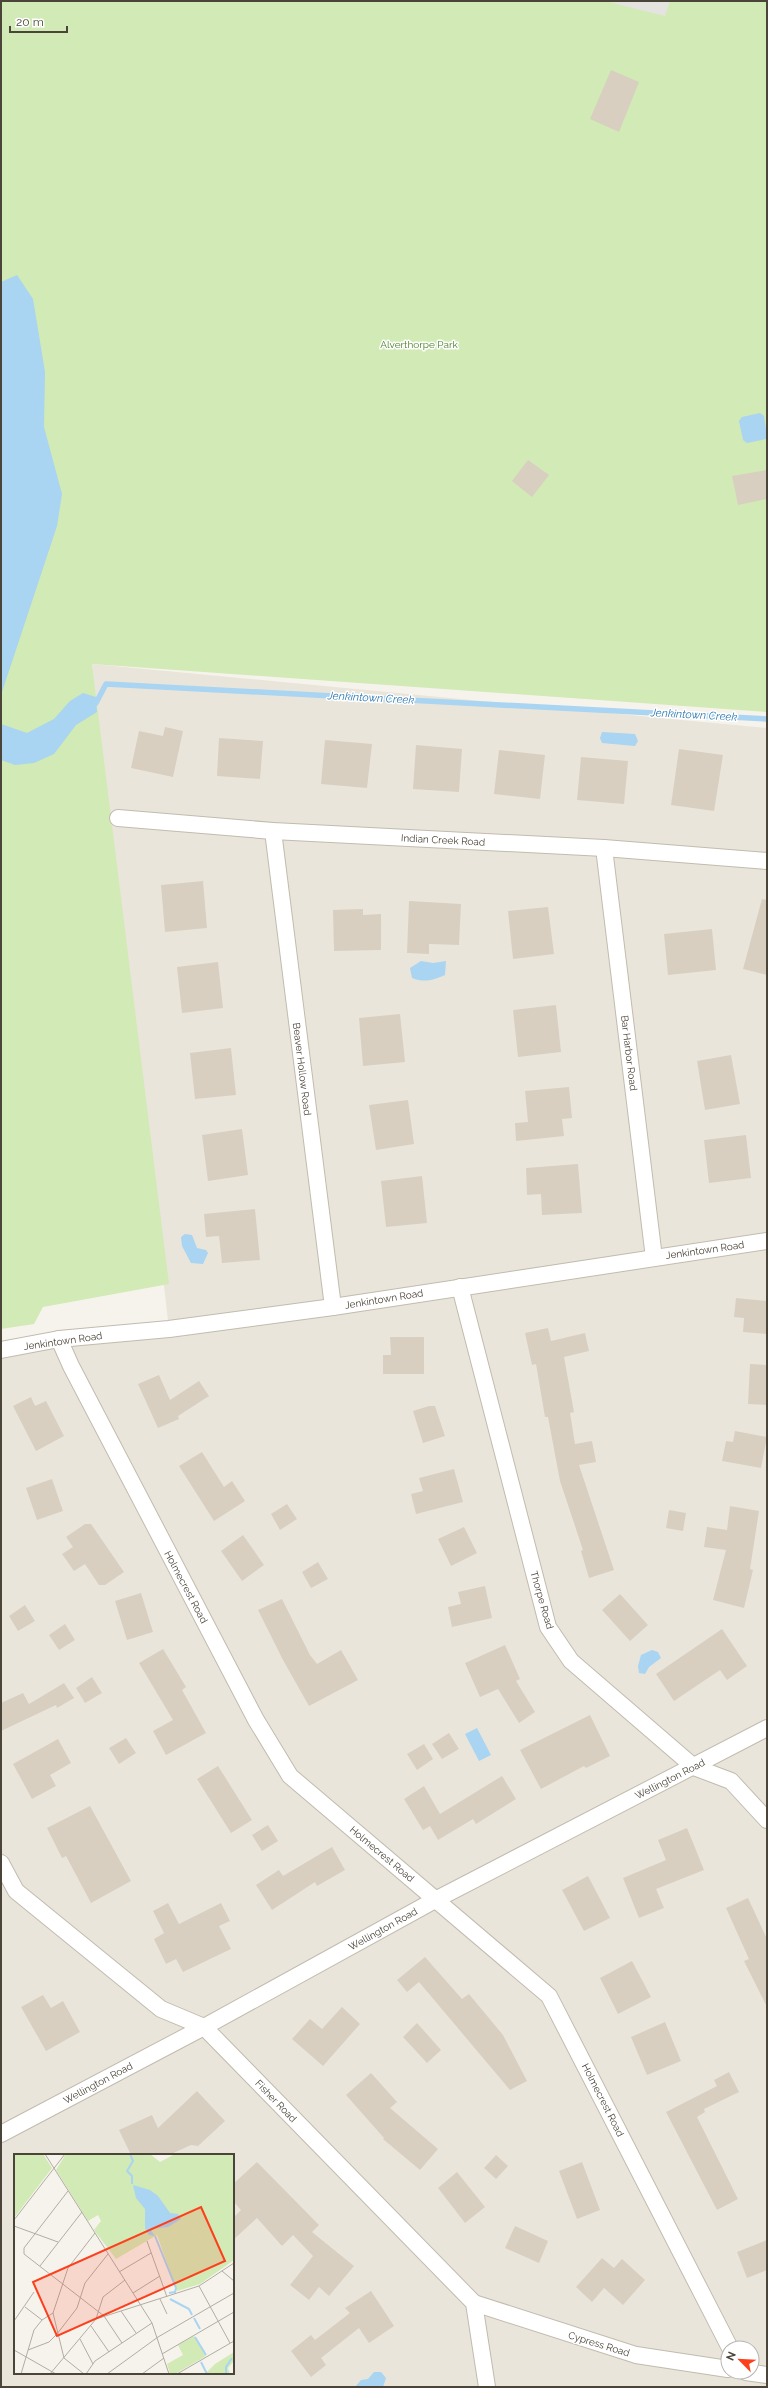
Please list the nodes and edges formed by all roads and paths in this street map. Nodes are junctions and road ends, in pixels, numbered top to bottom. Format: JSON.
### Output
{"nodes":[{"id":1,"x":118,"y":818,"type":"dead end"},
{"id":2,"x":273,"y":831,"type":"junction"},
{"id":3,"x":604,"y":848,"type":"junction"},
{"id":4,"x":767,"y":861,"type":"edge"},
{"id":5,"x":767,"y":1241,"type":"edge"},
{"id":6,"x":654,"y":1258,"type":"junction"},
{"id":7,"x":460,"y":1287,"type":"junction"},
{"id":8,"x":333,"y":1307,"type":"junction"},
{"id":9,"x":59,"y":1339,"type":"junction"},
{"id":10,"x":1,"y":1350,"type":"edge"},
{"id":11,"x":767,"y":1728,"type":"edge"},
{"id":12,"x":694,"y":1767,"type":"junction"},
{"id":13,"x":767,"y":1820,"type":"edge"},
{"id":14,"x":1,"y":1862,"type":"edge"},
{"id":15,"x":436,"y":1900,"type":"junction"},
{"id":16,"x":204,"y":2027,"type":"junction"},
{"id":17,"x":1,"y":2134,"type":"edge"},
{"id":18,"x":474,"y":2303,"type":"junction"},
{"id":19,"x":726,"y":2340,"type":"edge"},
{"id":20,"x":720,"y":2368,"type":"edge"},
{"id":21,"x":487,"y":2387,"type":"edge"}],
"edges":[{"from":1,"to":2,"type":"street","name":"Indian Creek Road"},
{"from":2,"to":3,"type":"street","name":"Indian Creek Road"},
{"from":2,"to":8,"type":"street","name":"Beaver Hollow Road"},
{"from":3,"to":4,"type":"street","name":"Indian Creek Road"},
{"from":3,"to":6,"type":"street","name":"Bar Harbor Road"},
{"from":5,"to":6,"type":"street","name":"Jenkintown Road"},
{"from":6,"to":7,"type":"street","name":"Jenkintown Road"},
{"from":7,"to":8,"type":"street","name":"Jenkintown Road"},
{"from":7,"to":12,"type":"street","name":"Thorpe Road"},
{"from":8,"to":9,"type":"street","name":"Jenkintown Road"},
{"from":9,"to":10,"type":"street","name":"Jenkintown Road"},
{"from":9,"to":15,"type":"street","name":"Holmecrest Road"},
{"from":11,"to":12,"type":"street","name":"Wellington Road"},
{"from":12,"to":13,"type":"street","name":"Thorpe Road"},
{"from":12,"to":15,"type":"street","name":"Wellington Road"},
{"from":14,"to":16,"type":"street","name":"Fisher Road"},
{"from":15,"to":16,"type":"street","name":"Wellington Road"},
{"from":15,"to":19,"type":"street","name":"Holmecrest Road"},
{"from":16,"to":17,"type":"street","name":"Wellington Road"},
{"from":16,"to":18,"type":"street","name":"Fisher Road"},
{"from":18,"to":20,"type":"street","name":"Cypress Road"},
{"from":18,"to":21,"type":"street"}]}
